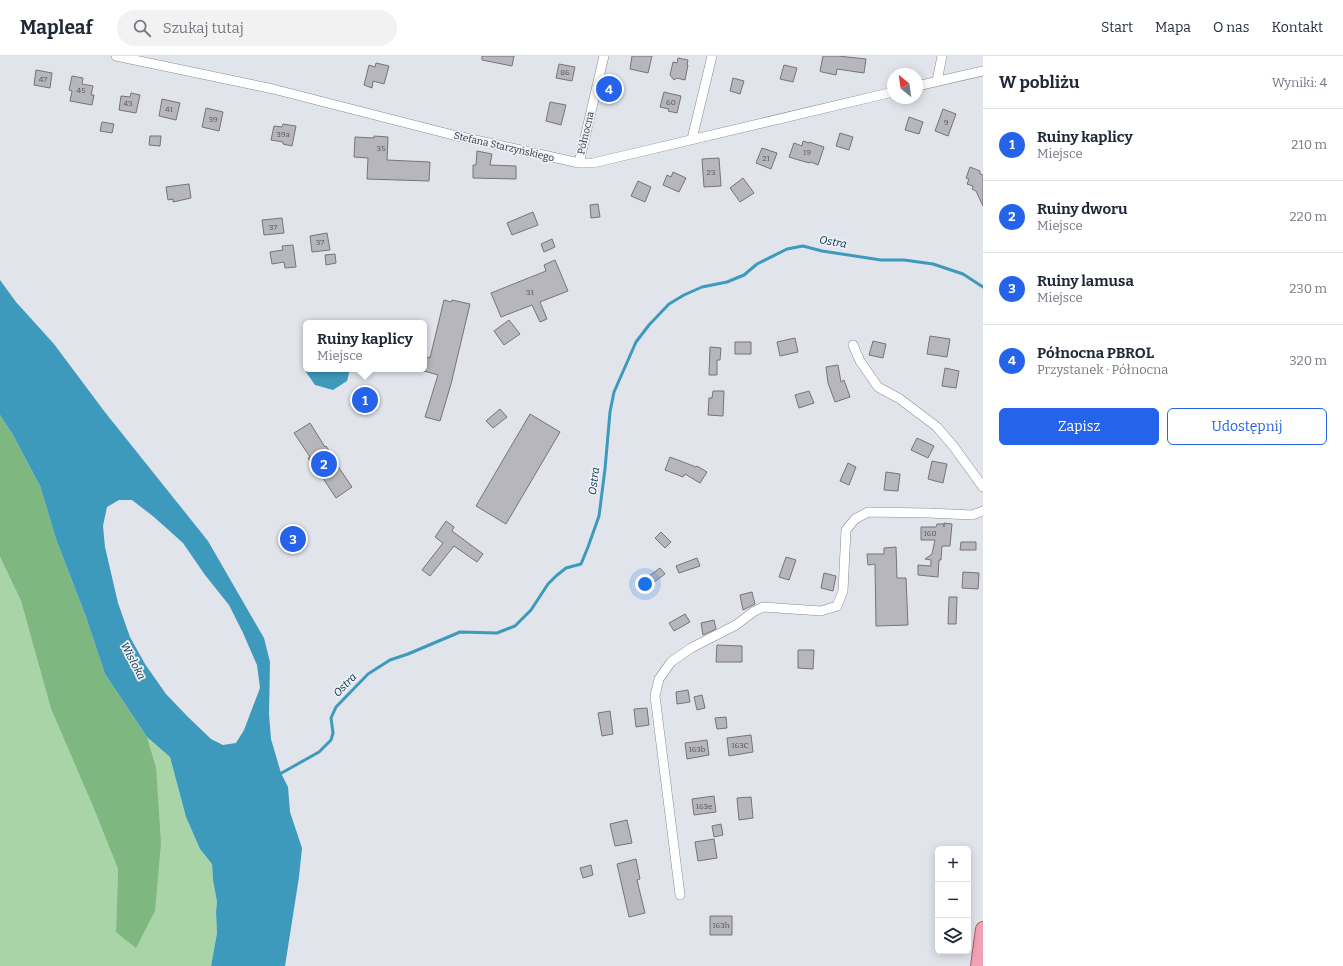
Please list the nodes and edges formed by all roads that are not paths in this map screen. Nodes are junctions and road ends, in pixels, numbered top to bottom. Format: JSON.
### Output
{"nodes":[{"id":1,"x":116,"y":56,"type":"edge"},
{"id":2,"x":604,"y":56,"type":"edge"},
{"id":3,"x":712,"y":56,"type":"edge"},
{"id":4,"x":942,"y":56,"type":"edge"},
{"id":5,"x":983,"y":71,"type":"edge"},
{"id":6,"x":937,"y":81,"type":"junction"},
{"id":7,"x":923,"y":84,"type":"edge"},
{"id":8,"x":887,"y":93,"type":"edge"},
{"id":9,"x":692,"y":139,"type":"junction"},
{"id":10,"x":579,"y":163,"type":"junction"},
{"id":11,"x":853,"y":345,"type":"dead end"},
{"id":12,"x":983,"y":487,"type":"edge"},
{"id":13,"x":983,"y":511,"type":"edge"},
{"id":14,"x":680,"y":895,"type":"dead end"},
{"id":15,"x":983,"y":929,"type":"edge"},
{"id":16,"x":978,"y":966,"type":"edge"}],
"edges":[{"from":1,"to":10,"type":"street","name":"Stefana Starzyńskiego"},
{"from":2,"to":10,"type":"street","name":"Północna"},
{"from":3,"to":9,"type":"street"},
{"from":4,"to":6,"type":"street"},
{"from":5,"to":6,"type":"street"},
{"from":6,"to":7,"type":"street"},
{"from":8,"to":9,"type":"street","name":"Stefana Starzyńskiego"},
{"from":9,"to":10,"type":"street","name":"Stefana Starzyńskiego"},
{"from":11,"to":12,"type":"street"},
{"from":13,"to":14,"type":"street"},
{"from":15,"to":16,"type":"main road"}]}
